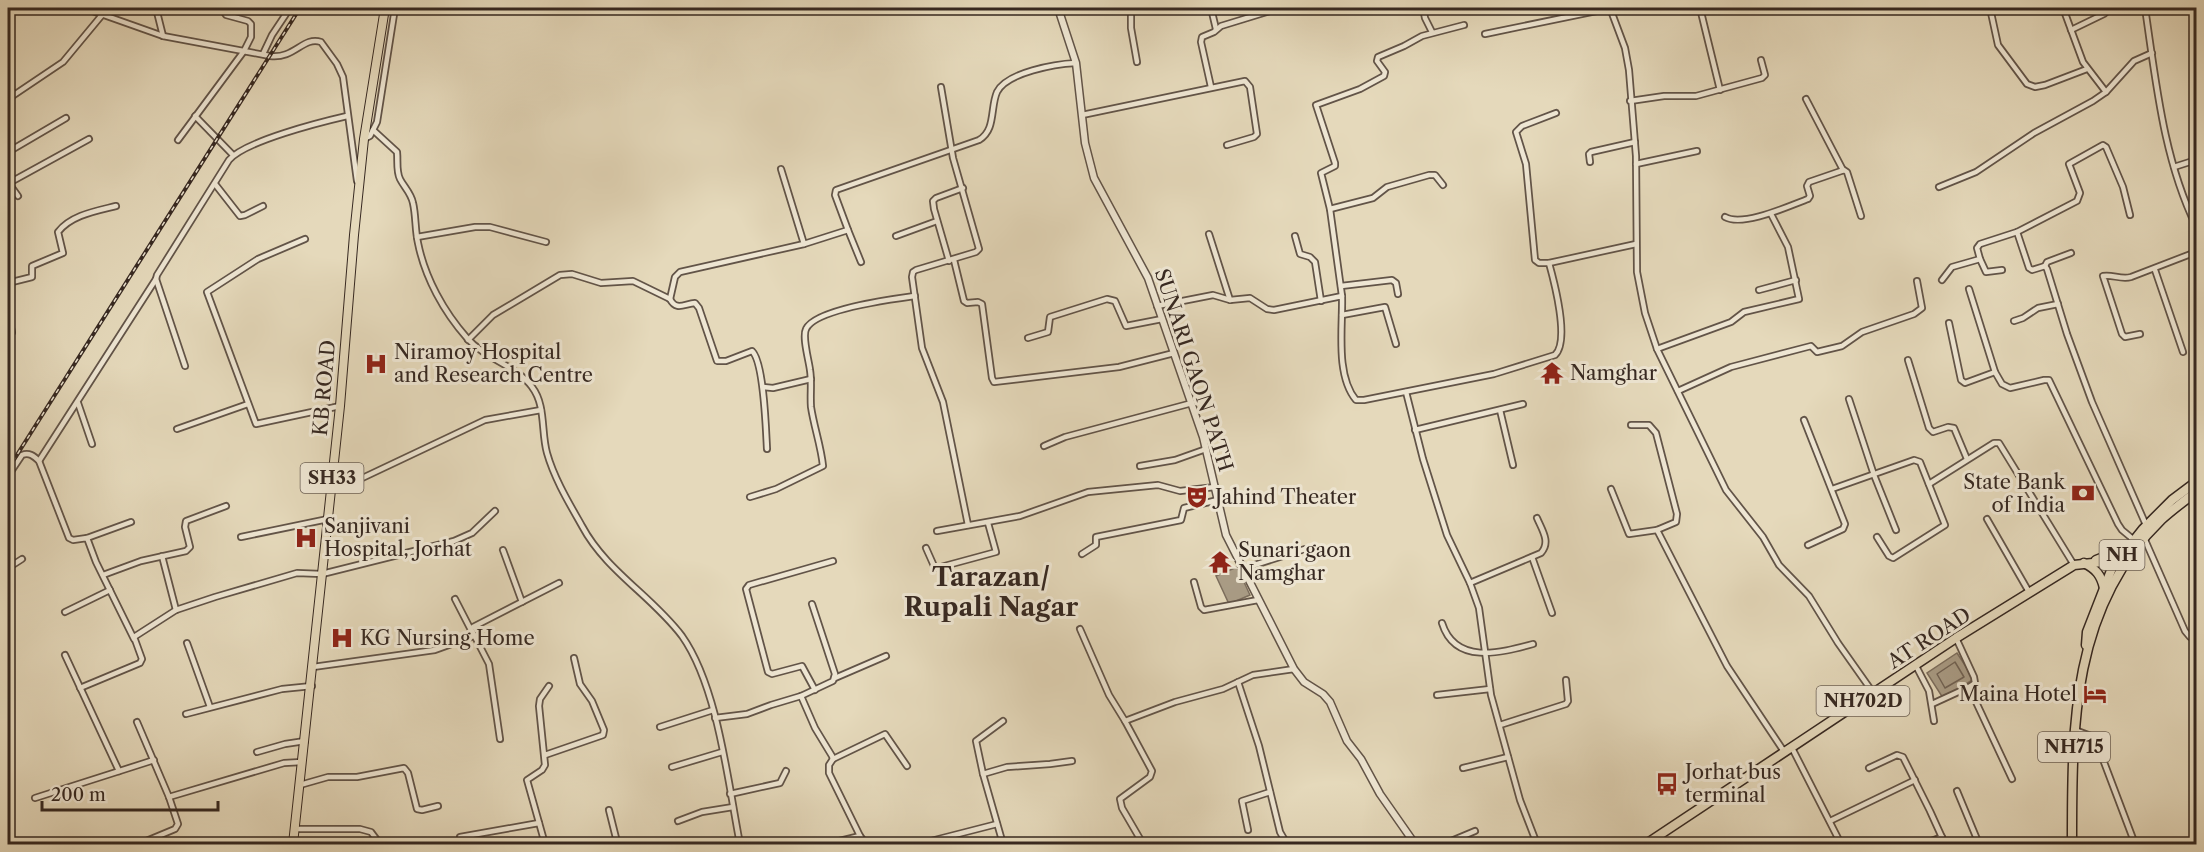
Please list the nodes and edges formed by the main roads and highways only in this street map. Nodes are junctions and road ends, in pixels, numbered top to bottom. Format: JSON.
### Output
{"nodes":[{"id":1,"x":385,"y":8,"type":"edge"},
{"id":2,"x":2196,"y":482,"type":"edge"},
{"id":3,"x":2196,"y":492,"type":"edge"},
{"id":4,"x":2131,"y":543,"type":"junction"},
{"id":5,"x":2084,"y":562,"type":"junction"},
{"id":6,"x":2116,"y":567,"type":"junction"},
{"id":7,"x":2104,"y":588,"type":"junction"},
{"id":8,"x":2086,"y":651,"type":"junction"},
{"id":9,"x":293,"y":844,"type":"edge"},
{"id":10,"x":1646,"y":844,"type":"edge"},
{"id":11,"x":2072,"y":844,"type":"edge"}],
"edges":[{"from":1,"to":9,"type":"main road","name":"KB ROAD","number":"SH33"},
{"from":2,"to":4,"type":"highway","number":"NH"},
{"from":3,"to":6,"type":"highway","number":"NH"},
{"from":4,"to":5,"type":"highway"},
{"from":4,"to":6,"type":"highway","number":"NH"},
{"from":5,"to":6,"type":"highway","name":"AT ROAD"},
{"from":5,"to":7,"type":"highway"},
{"from":5,"to":10,"type":"highway","name":"AT ROAD","number":"NH702D"},
{"from":6,"to":7,"type":"highway","number":"NH"},
{"from":6,"to":8,"type":"highway","number":"NH"},
{"from":7,"to":8,"type":"highway","number":"NH"},
{"from":8,"to":11,"type":"highway","number":"NH715"}]}
